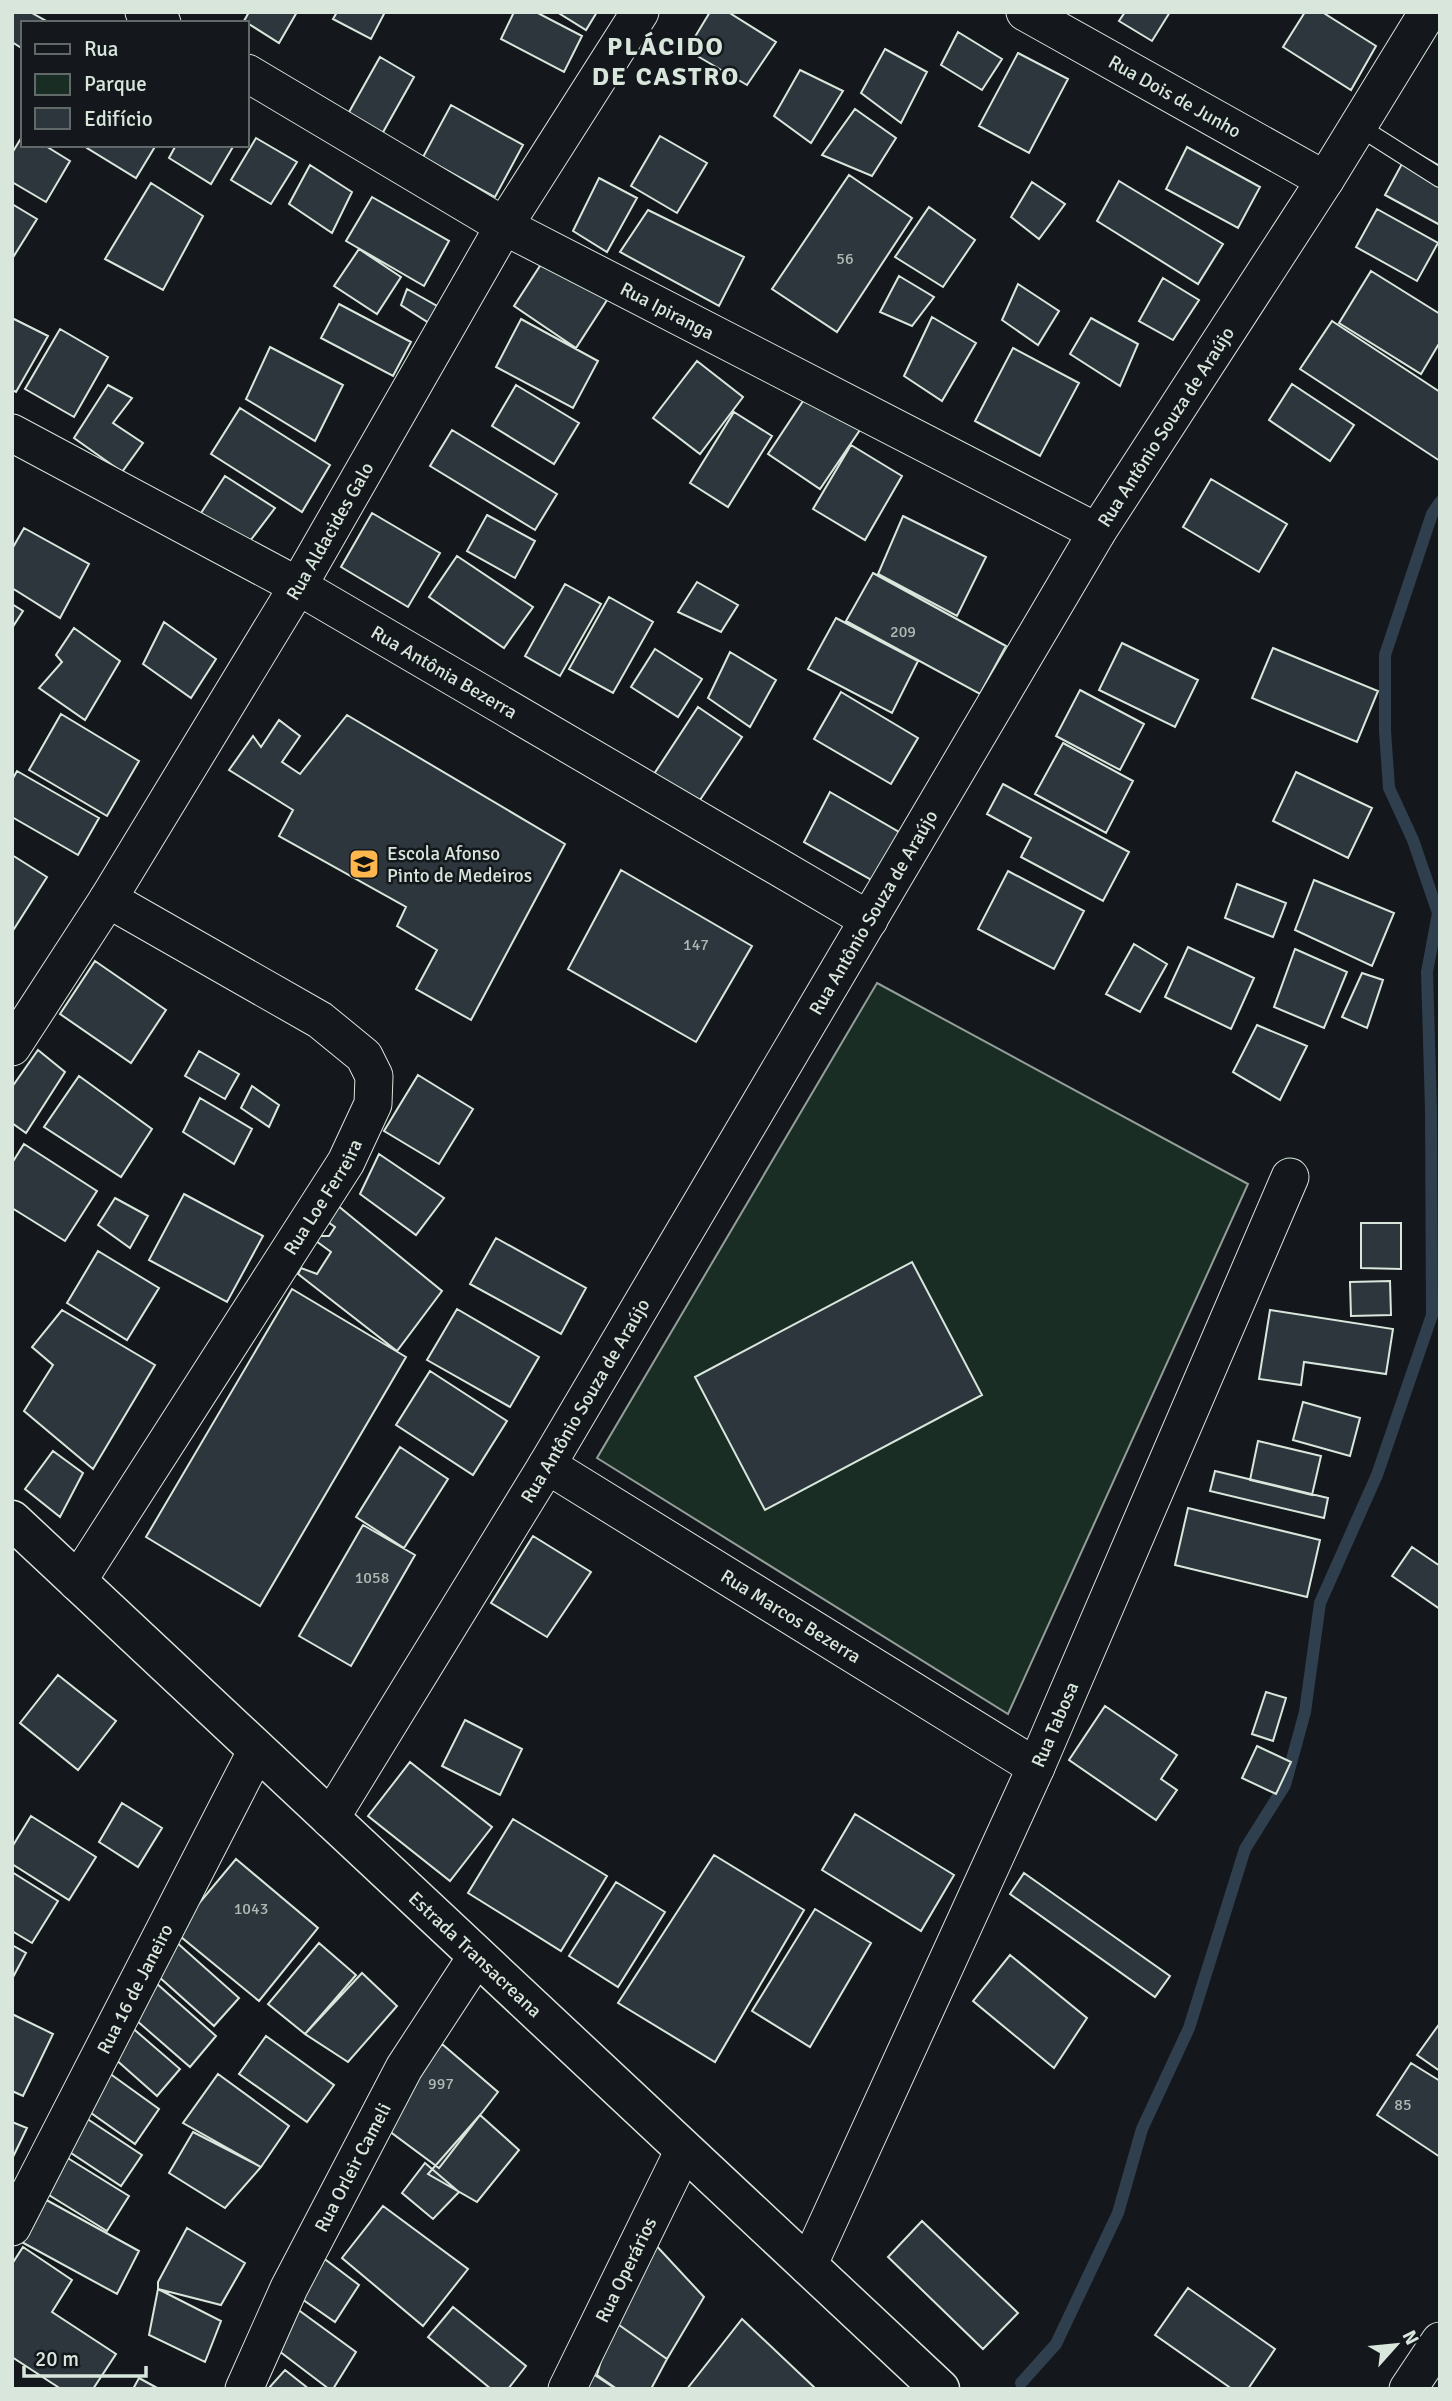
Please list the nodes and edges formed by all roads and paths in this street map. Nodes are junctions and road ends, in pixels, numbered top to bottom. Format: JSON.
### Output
{"nodes":[{"id":1,"x":640,"y":12,"type":"edge"},
{"id":2,"x":1025,"y":12,"type":"edge"},
{"id":3,"x":1428,"y":12,"type":"edge"},
{"id":4,"x":248,"y":74,"type":"edge"},
{"id":5,"x":1358,"y":126,"type":"junction"},
{"id":6,"x":1440,"y":178,"type":"edge"},
{"id":7,"x":1325,"y":180,"type":"junction"},
{"id":8,"x":504,"y":226,"type":"junction"},
{"id":9,"x":12,"y":433,"type":"edge"},
{"id":10,"x":1097,"y":532,"type":"junction"},
{"id":11,"x":298,"y":586,"type":"junction"},
{"id":12,"x":108,"y":899,"type":"junction"},
{"id":13,"x":869,"y":920,"type":"junction"},
{"id":14,"x":12,"y":1047,"type":"edge"},
{"id":15,"x":1290,"y":1177,"type":"dead end"},
{"id":16,"x":548,"y":1465,"type":"junction"},
{"id":17,"x":12,"y":1520,"type":"edge"},
{"id":18,"x":77,"y":1582,"type":"junction"},
{"id":19,"x":257,"y":1750,"type":"junction"},
{"id":20,"x":1036,"y":1767,"type":"junction"},
{"id":21,"x":330,"y":1819,"type":"junction"},
{"id":22,"x":477,"y":1956,"type":"junction"},
{"id":23,"x":684,"y":2150,"type":"junction"},
{"id":24,"x":12,"y":2227,"type":"edge"},
{"id":25,"x":808,"y":2266,"type":"junction"},
{"id":26,"x":1440,"y":2341,"type":"edge"},
{"id":27,"x":244,"y":2389,"type":"edge"},
{"id":28,"x":567,"y":2389,"type":"edge"},
{"id":29,"x":940,"y":2389,"type":"edge"},
{"id":30,"x":1408,"y":2389,"type":"edge"}],
"edges":[{"from":1,"to":8,"type":"street","name":"Rua Aldacides Galo"},
{"from":2,"to":7,"type":"street","name":"Rua Dois de Junho"},
{"from":3,"to":5,"type":"street","name":"Rua Antônio Souza de Araújo"},
{"from":4,"to":8,"type":"street","name":"Rua Ipiranga"},
{"from":5,"to":6,"type":"lane"},
{"from":5,"to":7,"type":"street","name":"Rua Antônio Souza de Araújo"},
{"from":7,"to":10,"type":"street","name":"Rua Antônio Souza de Araújo"},
{"from":8,"to":10,"type":"street","name":"Rua Ipiranga"},
{"from":8,"to":11,"type":"street","name":"Rua Aldacides Galo"},
{"from":9,"to":11,"type":"street","name":"Rua Antônia Bezerra"},
{"from":10,"to":13,"type":"street","name":"Rua Antônio Souza de Araújo"},
{"from":11,"to":12,"type":"street","name":"Rua Aldacides Galo"},
{"from":11,"to":13,"type":"street","name":"Rua Antônia Bezerra"},
{"from":12,"to":14,"type":"street","name":"Rua Aldacides Galo"},
{"from":12,"to":18,"type":"street","name":"Rua Loe Ferreira"},
{"from":13,"to":16,"type":"street","name":"Rua Antônio Souza de Araújo"},
{"from":15,"to":20,"type":"street","name":"Rua Tabosa"},
{"from":16,"to":20,"type":"street","name":"Rua Marcos Bezerra"},
{"from":16,"to":21,"type":"street","name":"Rua Antônio Souza de Araújo"},
{"from":17,"to":18,"type":"street","name":"Estrada Transacreana"},
{"from":18,"to":19,"type":"street","name":"Estrada Transacreana"},
{"from":19,"to":21,"type":"street","name":"Estrada Transacreana"},
{"from":19,"to":24,"type":"street","name":"Rua 16 de Janeiro"},
{"from":20,"to":25,"type":"street","name":"Rua Tabosa"},
{"from":21,"to":22,"type":"street","name":"Estrada Transacreana"},
{"from":22,"to":23,"type":"street","name":"Estrada Transacreana"},
{"from":22,"to":27,"type":"street","name":"Rua Orleir Cameli"},
{"from":23,"to":25,"type":"street","name":"Estrada Transacreana"},
{"from":23,"to":28,"type":"street","name":"Rua Operários"},
{"from":25,"to":29,"type":"street","name":"Estrada Transacreana"},
{"from":26,"to":30,"type":"street"}]}
